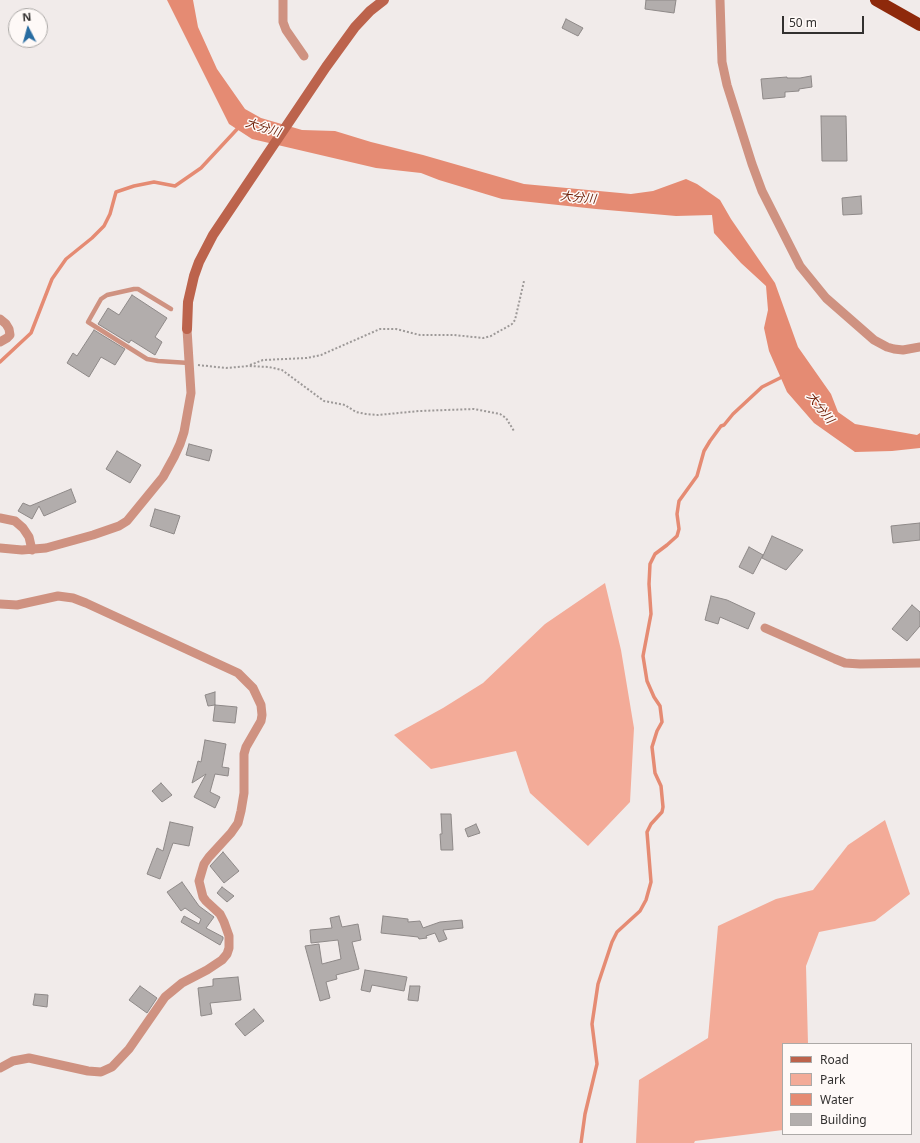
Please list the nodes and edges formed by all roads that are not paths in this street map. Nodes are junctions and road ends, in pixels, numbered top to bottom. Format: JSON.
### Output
{"nodes":[{"id":1,"x":282,"y":0,"type":"edge"},
{"id":2,"x":384,"y":0,"type":"edge"},
{"id":3,"x":720,"y":0,"type":"edge"},
{"id":4,"x":876,"y":0,"type":"edge"},
{"id":5,"x":920,"y":25,"type":"edge"},
{"id":6,"x":304,"y":56,"type":"dead end"},
{"id":7,"x":171,"y":309,"type":"dead end"},
{"id":8,"x":0,"y":319,"type":"edge"},
{"id":9,"x":186,"y":329,"type":"joint"},
{"id":10,"x":0,"y":342,"type":"edge"},
{"id":11,"x":920,"y":347,"type":"edge"},
{"id":12,"x":189,"y":363,"type":"junction"},
{"id":13,"x":0,"y":518,"type":"edge"},
{"id":14,"x":0,"y":548,"type":"edge"},
{"id":15,"x":32,"y":550,"type":"junction"},
{"id":16,"x":0,"y":604,"type":"edge"},
{"id":17,"x":765,"y":628,"type":"dead end"},
{"id":18,"x":920,"y":663,"type":"edge"},
{"id":19,"x":0,"y":1068,"type":"edge"}],
"edges":[{"from":1,"to":6,"type":"street"},
{"from":2,"to":9,"type":"street"},
{"from":3,"to":11,"type":"street"},
{"from":4,"to":5,"type":"highway"},
{"from":7,"to":12,"type":"lane"},
{"from":8,"to":10,"type":"street"},
{"from":9,"to":12,"type":"street"},
{"from":12,"to":15,"type":"street"},
{"from":13,"to":15,"type":"street"},
{"from":14,"to":15,"type":"street"},
{"from":16,"to":19,"type":"street"},
{"from":17,"to":18,"type":"street"}]}
